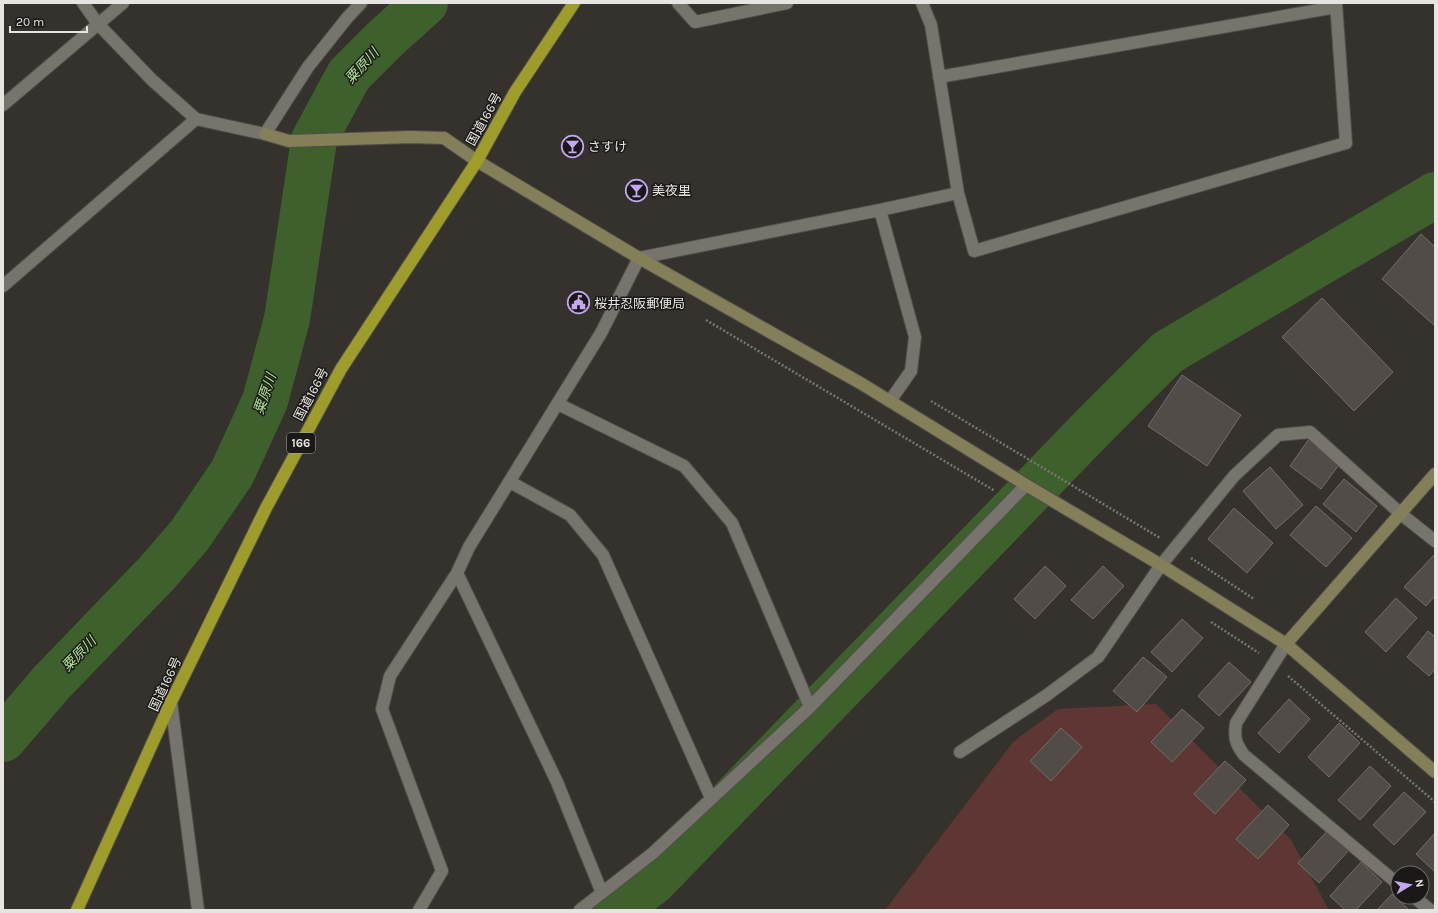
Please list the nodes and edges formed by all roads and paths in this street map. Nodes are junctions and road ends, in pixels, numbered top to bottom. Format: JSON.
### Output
{"nodes":[{"id":1,"x":83,"y":3,"type":"edge"},
{"id":2,"x":123,"y":3,"type":"edge"},
{"id":3,"x":361,"y":3,"type":"edge"},
{"id":4,"x":574,"y":3,"type":"edge"},
{"id":5,"x":678,"y":3,"type":"edge"},
{"id":6,"x":787,"y":3,"type":"edge"},
{"id":7,"x":922,"y":3,"type":"edge"},
{"id":8,"x":1336,"y":5,"type":"edge"},
{"id":9,"x":98,"y":24,"type":"junction"},
{"id":10,"x":939,"y":77,"type":"junction"},
{"id":11,"x":3,"y":106,"type":"edge"},
{"id":12,"x":196,"y":119,"type":"junction"},
{"id":13,"x":264,"y":134,"type":"junction"},
{"id":14,"x":477,"y":161,"type":"junction"},
{"id":15,"x":958,"y":193,"type":"junction"},
{"id":16,"x":880,"y":210,"type":"junction"},
{"id":17,"x":639,"y":258,"type":"junction"},
{"id":18,"x":3,"y":286,"type":"edge"},
{"id":19,"x":705,"y":320,"type":"dead end"},
{"id":20,"x":890,"y":401,"type":"junction"},
{"id":21,"x":558,"y":404,"type":"junction"},
{"id":22,"x":1435,"y":474,"type":"edge"},
{"id":23,"x":510,"y":482,"type":"junction"},
{"id":24,"x":1026,"y":485,"type":"junction"},
{"id":25,"x":1010,"y":500,"type":"junction"},
{"id":26,"x":1401,"y":514,"type":"junction"},
{"id":27,"x":1435,"y":541,"type":"edge"},
{"id":28,"x":1161,"y":565,"type":"junction"},
{"id":29,"x":457,"y":573,"type":"junction"},
{"id":30,"x":1208,"y":620,"type":"dead end"},
{"id":31,"x":1286,"y":644,"type":"junction"},
{"id":32,"x":1273,"y":663,"type":"junction"},
{"id":33,"x":171,"y":702,"type":"junction"},
{"id":34,"x":810,"y":707,"type":"junction"},
{"id":35,"x":960,"y":752,"type":"dead end"},
{"id":36,"x":1435,"y":772,"type":"edge"},
{"id":37,"x":711,"y":798,"type":"junction"},
{"id":38,"x":1435,"y":802,"type":"edge"},
{"id":39,"x":1390,"y":877,"type":"edge"},
{"id":40,"x":602,"y":893,"type":"junction"},
{"id":41,"x":77,"y":910,"type":"edge"},
{"id":42,"x":198,"y":910,"type":"edge"},
{"id":43,"x":419,"y":910,"type":"edge"},
{"id":44,"x":580,"y":910,"type":"edge"}],
"edges":[{"from":1,"to":9,"type":"street"},
{"from":2,"to":9,"type":"street"},
{"from":3,"to":13,"type":"street"},
{"from":4,"to":14,"type":"highway","name":"国道166号","number":"166"},
{"from":5,"to":6,"type":"street"},
{"from":7,"to":10,"type":"street"},
{"from":8,"to":10,"type":"street"},
{"from":8,"to":15,"type":"street"},
{"from":9,"to":11,"type":"street"},
{"from":9,"to":12,"type":"street"},
{"from":10,"to":15,"type":"street"},
{"from":12,"to":13,"type":"street"},
{"from":12,"to":18,"type":"street"},
{"from":13,"to":14,"type":"street"},
{"from":14,"to":17,"type":"street"},
{"from":14,"to":33,"type":"highway","name":"国道166号","number":"166"},
{"from":15,"to":16,"type":"street"},
{"from":16,"to":17,"type":"street"},
{"from":16,"to":20,"type":"street"},
{"from":17,"to":20,"type":"street"},
{"from":17,"to":21,"type":"street"},
{"from":19,"to":25,"type":"path"},
{"from":20,"to":24,"type":"street"},
{"from":21,"to":23,"type":"street"},
{"from":21,"to":34,"type":"street"},
{"from":22,"to":26,"type":"street"},
{"from":23,"to":29,"type":"street"},
{"from":23,"to":37,"type":"street"},
{"from":24,"to":25,"type":"street"},
{"from":24,"to":28,"type":"street"},
{"from":25,"to":34,"type":"street"},
{"from":26,"to":27,"type":"street"},
{"from":26,"to":28,"type":"street"},
{"from":26,"to":31,"type":"street"},
{"from":28,"to":31,"type":"street"},
{"from":28,"to":35,"type":"street"},
{"from":29,"to":40,"type":"street"},
{"from":29,"to":43,"type":"street"},
{"from":30,"to":32,"type":"path"},
{"from":31,"to":32,"type":"street"},
{"from":31,"to":36,"type":"street"},
{"from":32,"to":38,"type":"path"},
{"from":32,"to":39,"type":"street"},
{"from":33,"to":41,"type":"highway","name":"国道166号","number":"166"},
{"from":33,"to":42,"type":"street"},
{"from":34,"to":37,"type":"street"},
{"from":37,"to":40,"type":"street"},
{"from":40,"to":44,"type":"street"}]}
